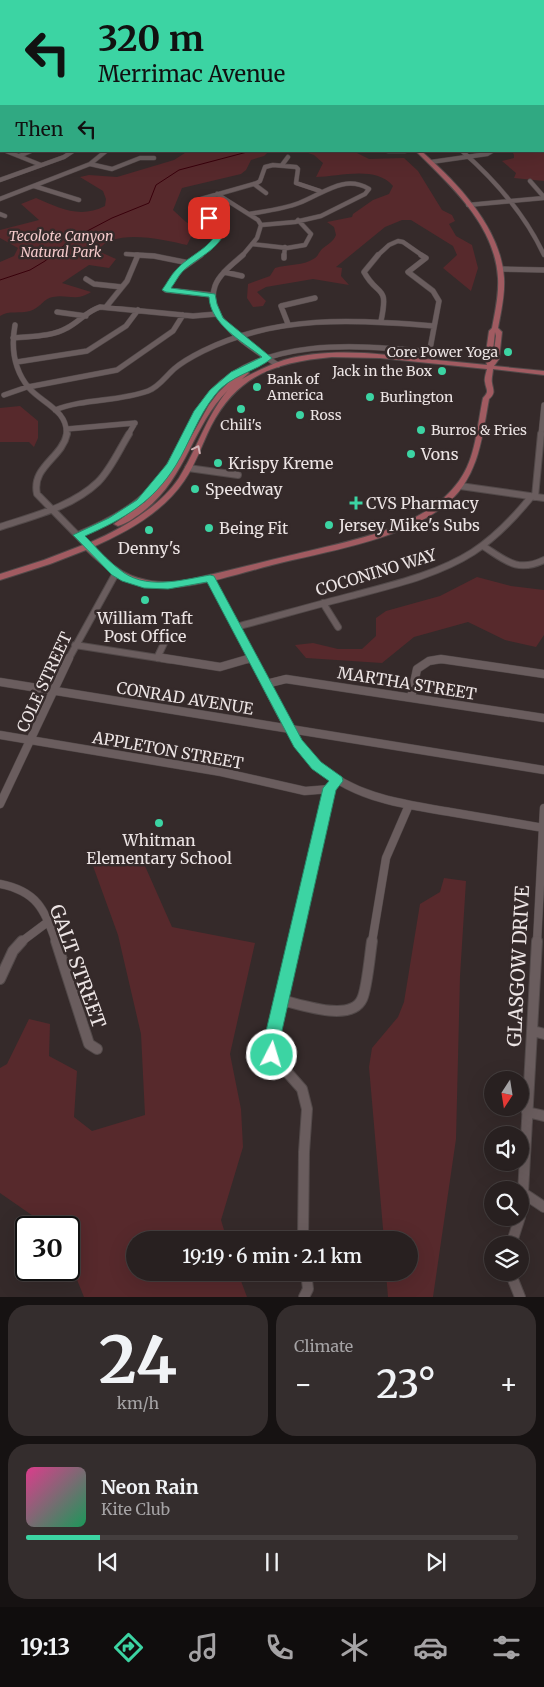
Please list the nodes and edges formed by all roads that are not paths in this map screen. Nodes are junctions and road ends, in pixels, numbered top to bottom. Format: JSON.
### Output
{"nodes":[{"id":1,"x":9,"y":152,"type":"edge"},
{"id":2,"x":29,"y":152,"type":"edge"},
{"id":3,"x":71,"y":152,"type":"edge"},
{"id":4,"x":105,"y":152,"type":"edge"},
{"id":5,"x":419,"y":152,"type":"edge"},
{"id":6,"x":463,"y":152,"type":"edge"},
{"id":7,"x":490,"y":152,"type":"edge"},
{"id":8,"x":19,"y":156,"type":"junction"},
{"id":9,"x":288,"y":157,"type":"dead end"},
{"id":10,"x":468,"y":157,"type":"junction"},
{"id":11,"x":154,"y":158,"type":"dead end"},
{"id":12,"x":431,"y":162,"type":"junction"},
{"id":13,"x":90,"y":164,"type":"junction"},
{"id":14,"x":41,"y":165,"type":"junction"},
{"id":15,"x":282,"y":165,"type":"junction"},
{"id":16,"x":0,"y":180,"type":"edge"},
{"id":17,"x":530,"y":180,"type":"dead end"},
{"id":18,"x":254,"y":184,"type":"junction"},
{"id":19,"x":34,"y":186,"type":"junction"},
{"id":20,"x":320,"y":192,"type":"junction"},
{"id":21,"x":266,"y":193,"type":"dead end"},
{"id":22,"x":217,"y":194,"type":"junction"},
{"id":23,"x":544,"y":198,"type":"edge"},
{"id":24,"x":0,"y":200,"type":"edge"},
{"id":25,"x":79,"y":200,"type":"dead end"},
{"id":26,"x":509,"y":201,"type":"junction"},
{"id":27,"x":468,"y":204,"type":"junction"},
{"id":28,"x":249,"y":214,"type":"junction"},
{"id":29,"x":298,"y":220,"type":"junction"},
{"id":30,"x":262,"y":225,"type":"junction"},
{"id":31,"x":252,"y":244,"type":"junction"},
{"id":32,"x":285,"y":247,"type":"junction"},
{"id":33,"x":126,"y":254,"type":"dead end"},
{"id":34,"x":138,"y":255,"type":"junction"},
{"id":35,"x":544,"y":255,"type":"edge"},
{"id":36,"x":284,"y":258,"type":"dead end"},
{"id":37,"x":190,"y":263,"type":"junction"},
{"id":38,"x":500,"y":269,"type":"junction"},
{"id":39,"x":544,"y":270,"type":"edge"},
{"id":40,"x":224,"y":272,"type":"junction"},
{"id":41,"x":242,"y":276,"type":"dead end"},
{"id":42,"x":86,"y":279,"type":"dead end"},
{"id":43,"x":122,"y":287,"type":"junction"},
{"id":44,"x":213,"y":295,"type":"junction"},
{"id":45,"x":315,"y":298,"type":"dead end"},
{"id":46,"x":106,"y":307,"type":"junction"},
{"id":47,"x":138,"y":310,"type":"junction"},
{"id":48,"x":57,"y":312,"type":"dead end"},
{"id":49,"x":217,"y":314,"type":"junction"},
{"id":50,"x":183,"y":315,"type":"junction"},
{"id":51,"x":86,"y":316,"type":"junction"},
{"id":52,"x":381,"y":321,"type":"junction"},
{"id":53,"x":288,"y":324,"type":"junction"},
{"id":54,"x":15,"y":325,"type":"dead end"},
{"id":55,"x":434,"y":326,"type":"junction"},
{"id":56,"x":239,"y":336,"type":"junction"},
{"id":57,"x":13,"y":338,"type":"junction"},
{"id":58,"x":430,"y":349,"type":"junction"},
{"id":59,"x":433,"y":356,"type":"junction"},
{"id":60,"x":17,"y":362,"type":"junction"},
{"id":61,"x":272,"y":362,"type":"junction"},
{"id":62,"x":490,"y":365,"type":"junction"},
{"id":63,"x":544,"y":368,"type":"edge"},
{"id":64,"x":544,"y":373,"type":"edge"},
{"id":65,"x":27,"y":387,"type":"junction"},
{"id":66,"x":4,"y":395,"type":"dead end"},
{"id":67,"x":486,"y":398,"type":"joint"},
{"id":68,"x":544,"y":405,"type":"edge"},
{"id":69,"x":55,"y":410,"type":"junction"},
{"id":70,"x":67,"y":429,"type":"junction"},
{"id":71,"x":182,"y":458,"type":"junction"},
{"id":72,"x":188,"y":468,"type":"junction"},
{"id":73,"x":238,"y":475,"type":"dead end"},
{"id":74,"x":460,"y":486,"type":"junction"},
{"id":75,"x":533,"y":497,"type":"junction"},
{"id":76,"x":544,"y":498,"type":"edge"},
{"id":77,"x":51,"y":508,"type":"junction"},
{"id":78,"x":0,"y":527,"type":"edge"},
{"id":79,"x":83,"y":540,"type":"junction"},
{"id":80,"x":483,"y":546,"type":"junction"},
{"id":81,"x":544,"y":560,"type":"edge"},
{"id":82,"x":0,"y":571,"type":"edge"},
{"id":83,"x":116,"y":573,"type":"junction"},
{"id":84,"x":0,"y":577,"type":"edge"},
{"id":85,"x":210,"y":578,"type":"junction"},
{"id":86,"x":323,"y":603,"type":"junction"},
{"id":87,"x":236,"y":626,"type":"junction"},
{"id":88,"x":338,"y":627,"type":"dead end"},
{"id":89,"x":167,"y":637,"type":"dead end"},
{"id":90,"x":75,"y":645,"type":"junction"},
{"id":91,"x":157,"y":658,"type":"junction"},
{"id":92,"x":252,"y":658,"type":"junction"},
{"id":93,"x":544,"y":674,"type":"edge"},
{"id":94,"x":0,"y":682,"type":"edge"},
{"id":95,"x":266,"y":684,"type":"junction"},
{"id":96,"x":54,"y":690,"type":"junction"},
{"id":97,"x":411,"y":698,"type":"junction"},
{"id":98,"x":544,"y":718,"type":"edge"},
{"id":99,"x":290,"y":729,"type":"junction"},
{"id":100,"x":0,"y":735,"type":"edge"},
{"id":101,"x":31,"y":740,"type":"junction"},
{"id":102,"x":544,"y":770,"type":"edge"},
{"id":103,"x":337,"y":781,"type":"junction"},
{"id":104,"x":330,"y":788,"type":"junction"},
{"id":105,"x":0,"y":804,"type":"edge"},
{"id":106,"x":409,"y":805,"type":"junction"},
{"id":107,"x":544,"y":808,"type":"edge"},
{"id":108,"x":544,"y":828,"type":"edge"},
{"id":109,"x":0,"y":884,"type":"edge"},
{"id":110,"x":542,"y":890,"type":"edge"},
{"id":111,"x":49,"y":921,"type":"junction"},
{"id":112,"x":540,"y":957,"type":"edge"},
{"id":113,"x":0,"y":979,"type":"edge"},
{"id":114,"x":280,"y":1000,"type":"junction"},
{"id":115,"x":533,"y":1031,"type":"junction"},
{"id":116,"x":544,"y":1034,"type":"edge"},
{"id":117,"x":97,"y":1049,"type":"dead end"},
{"id":118,"x":529,"y":1085,"type":"edge"},
{"id":119,"x":529,"y":1112,"type":"edge"},
{"id":120,"x":527,"y":1116,"type":"edge"},
{"id":121,"x":544,"y":1116,"type":"edge"},
{"id":122,"x":524,"y":1181,"type":"edge"},
{"id":123,"x":529,"y":1197,"type":"edge"},
{"id":124,"x":544,"y":1207,"type":"edge"},
{"id":125,"x":303,"y":1231,"type":"edge"},
{"id":126,"x":307,"y":1281,"type":"edge"},
{"id":127,"x":514,"y":1281,"type":"edge"},
{"id":128,"x":304,"y":1297,"type":"edge"},
{"id":129,"x":520,"y":1297,"type":"edge"}],
"edges":[{"from":1,"to":8,"type":"street"},
{"from":2,"to":8,"type":"street"},
{"from":3,"to":14,"type":"street"},
{"from":4,"to":13,"type":"street"},
{"from":5,"to":12,"type":"main road"},
{"from":6,"to":10,"type":"street"},
{"from":7,"to":10,"type":"street"},
{"from":8,"to":14,"type":"street"},
{"from":9,"to":15,"type":"street"},
{"from":10,"to":12,"type":"street"},
{"from":10,"to":26,"type":"street"},
{"from":11,"to":13,"type":"street"},
{"from":12,"to":27,"type":"main road"},
{"from":13,"to":19,"type":"street"},
{"from":14,"to":16,"type":"street"},
{"from":15,"to":18,"type":"street"},
{"from":15,"to":20,"type":"street"},
{"from":17,"to":23,"type":"street"},
{"from":18,"to":21,"type":"street"},
{"from":18,"to":22,"type":"street"},
{"from":19,"to":24,"type":"street"},
{"from":19,"to":25,"type":"street"},
{"from":20,"to":28,"type":"street"},
{"from":20,"to":29,"type":"street"},
{"from":22,"to":28,"type":"street"},
{"from":22,"to":37,"type":"street"},
{"from":23,"to":26,"type":"street"},
{"from":26,"to":27,"type":"street"},
{"from":26,"to":35,"type":"street"},
{"from":27,"to":38,"type":"main road"},
{"from":28,"to":30,"type":"street"},
{"from":29,"to":30,"type":"street"},
{"from":29,"to":32,"type":"street"},
{"from":30,"to":31,"type":"street"},
{"from":31,"to":32,"type":"street"},
{"from":31,"to":40,"type":"street"},
{"from":32,"to":36,"type":"street"},
{"from":33,"to":34,"type":"street"},
{"from":34,"to":37,"type":"street"},
{"from":34,"to":43,"type":"street"},
{"from":37,"to":44,"type":"street"},
{"from":38,"to":39,"type":"street"},
{"from":38,"to":62,"type":"main road"},
{"from":40,"to":41,"type":"street"},
{"from":40,"to":44,"type":"street"},
{"from":42,"to":43,"type":"street"},
{"from":43,"to":46,"type":"street"},
{"from":44,"to":49,"type":"street"},
{"from":45,"to":53,"type":"street"},
{"from":46,"to":47,"type":"street"},
{"from":46,"to":51,"type":"street"},
{"from":47,"to":50,"type":"street"},
{"from":47,"to":60,"type":"street"},
{"from":48,"to":51,"type":"street"},
{"from":49,"to":50,"type":"street"},
{"from":49,"to":56,"type":"street"},
{"from":50,"to":65,"type":"street"},
{"from":51,"to":57,"type":"street"},
{"from":52,"to":53,"type":"street"},
{"from":52,"to":55,"type":"street"},
{"from":52,"to":55,"type":"street"},
{"from":53,"to":56,"type":"street"},
{"from":54,"to":57,"type":"street"},
{"from":55,"to":58,"type":"street"},
{"from":56,"to":61,"type":"street"},
{"from":56,"to":69,"type":"street"},
{"from":57,"to":60,"type":"street"},
{"from":58,"to":59,"type":"street"},
{"from":58,"to":61,"type":"street"},
{"from":59,"to":61,"type":"main road"},
{"from":59,"to":62,"type":"main road"},
{"from":60,"to":65,"type":"street"},
{"from":61,"to":62,"type":"main road"},
{"from":61,"to":71,"type":"main road"},
{"from":72,"to":61,"type":"main road","one_way":true},
{"from":61,"to":79,"type":"street"},
{"from":62,"to":63,"type":"main road"},
{"from":62,"to":64,"type":"main road"},
{"from":62,"to":67,"type":"main road"},
{"from":65,"to":66,"type":"street"},
{"from":65,"to":69,"type":"street"},
{"from":67,"to":74,"type":"main road"},
{"from":68,"to":75,"type":"street","name":"COCONINO WAY"},
{"from":69,"to":70,"type":"street"},
{"from":70,"to":77,"type":"street"},
{"from":70,"to":77,"type":"street"},
{"from":71,"to":72,"type":"main road"},
{"from":71,"to":79,"type":"main road"},
{"from":72,"to":73,"type":"street"},
{"from":72,"to":79,"type":"main road"},
{"from":74,"to":75,"type":"street"},
{"from":74,"to":85,"type":"main road"},
{"from":75,"to":76,"type":"street"},
{"from":75,"to":80,"type":"street","name":"COCONINO WAY"},
{"from":77,"to":78,"type":"street"},
{"from":77,"to":79,"type":"street"},
{"from":79,"to":82,"type":"main road"},
{"from":79,"to":83,"type":"main road"},
{"from":79,"to":84,"type":"main road"},
{"from":80,"to":81,"type":"street"},
{"from":80,"to":86,"type":"street","name":"COCONINO WAY"},
{"from":83,"to":85,"type":"main road"},
{"from":83,"to":90,"type":"street","name":"COLE STREET"},
{"from":85,"to":87,"type":"street"},
{"from":86,"to":87,"type":"street","name":"COCONINO WAY"},
{"from":86,"to":88,"type":"street"},
{"from":87,"to":92,"type":"street"},
{"from":89,"to":91,"type":"street"},
{"from":90,"to":91,"type":"street"},
{"from":90,"to":96,"type":"street","name":"COLE STREET"},
{"from":91,"to":92,"type":"street"},
{"from":92,"to":95,"type":"street"},
{"from":93,"to":97,"type":"street"},
{"from":94,"to":96,"type":"street","name":"CONRAD AVENUE"},
{"from":95,"to":97,"type":"street","name":"MARTHA STREET"},
{"from":95,"to":99,"type":"street"},
{"from":96,"to":99,"type":"street","name":"CONRAD AVENUE"},
{"from":96,"to":101,"type":"street","name":"COLE STREET"},
{"from":97,"to":98,"type":"street","name":"MARTHA STREET"},
{"from":99,"to":102,"type":"street","name":"CONRAD AVENUE"},
{"from":99,"to":103,"type":"street"},
{"from":100,"to":101,"type":"street","name":"APPLETON STREET"},
{"from":101,"to":104,"type":"street","name":"APPLETON STREET"},
{"from":101,"to":105,"type":"street","name":"COLE STREET"},
{"from":103,"to":104,"type":"street"},
{"from":103,"to":106,"type":"street"},
{"from":104,"to":114,"type":"street"},
{"from":106,"to":108,"type":"street"},
{"from":106,"to":114,"type":"street"},
{"from":107,"to":108,"type":"street","name":"GLASGOW DRIVE"},
{"from":108,"to":110,"type":"street","name":"GLASGOW DRIVE"},
{"from":109,"to":111,"type":"street","name":"GALT STREET"},
{"from":110,"to":112,"type":"street","name":"GLASGOW DRIVE"},
{"from":111,"to":113,"type":"street"},
{"from":111,"to":117,"type":"street","name":"GALT STREET"},
{"from":112,"to":115,"type":"street","name":"GLASGOW DRIVE"},
{"from":114,"to":125,"type":"street"},
{"from":115,"to":116,"type":"street"},
{"from":115,"to":118,"type":"street","name":"GLASGOW DRIVE"},
{"from":119,"to":121,"type":"street"},
{"from":120,"to":122,"type":"street","name":"GLASGOW DRIVE"},
{"from":123,"to":124,"type":"street"},
{"from":126,"to":128,"type":"street"},
{"from":127,"to":129,"type":"street"}]}
